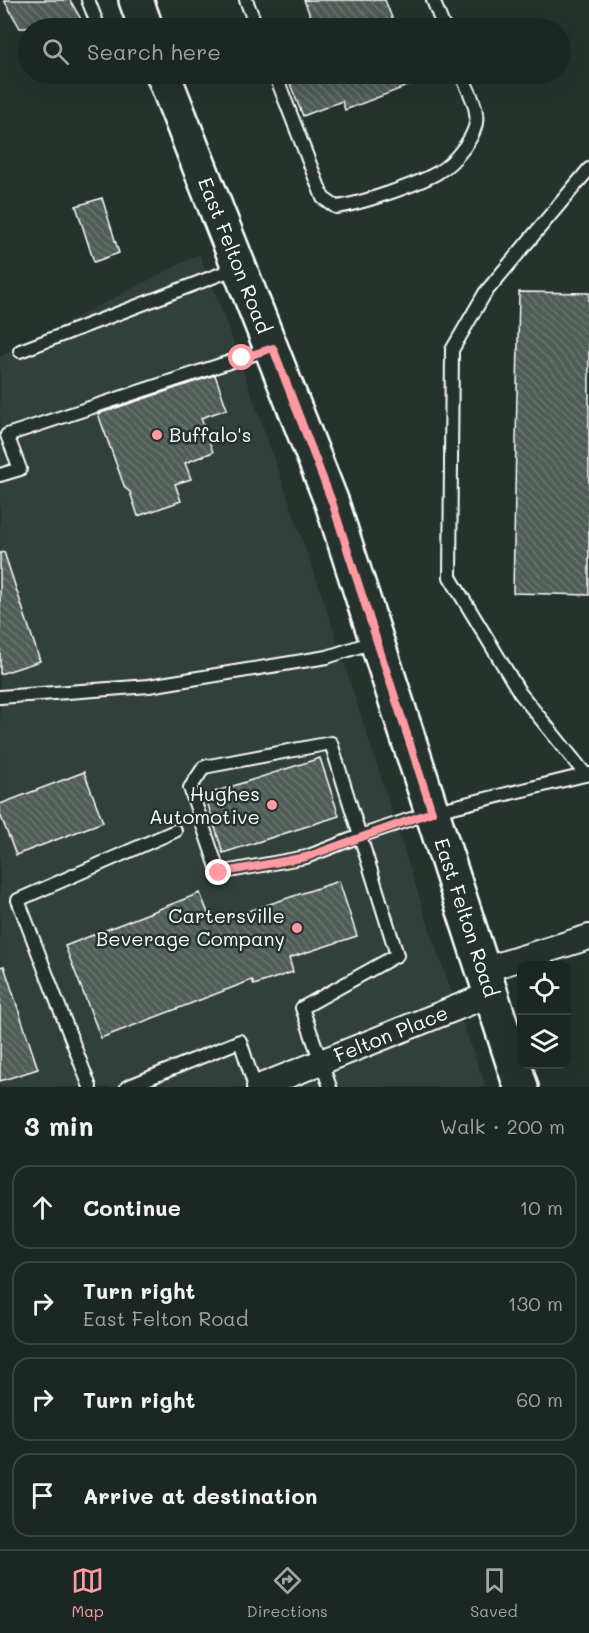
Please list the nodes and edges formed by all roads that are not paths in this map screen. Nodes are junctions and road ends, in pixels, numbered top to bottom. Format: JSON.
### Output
{"nodes":[{"id":1,"x":88,"y":0,"type":"edge"},
{"id":2,"x":136,"y":0,"type":"edge"},
{"id":3,"x":246,"y":0,"type":"edge"},
{"id":4,"x":433,"y":0,"type":"edge"},
{"id":5,"x":95,"y":18,"type":"edge"},
{"id":6,"x":142,"y":18,"type":"edge"},
{"id":7,"x":253,"y":18,"type":"edge"},
{"id":8,"x":440,"y":18,"type":"edge"},
{"id":9,"x":167,"y":84,"type":"edge"},
{"id":10,"x":279,"y":84,"type":"edge"},
{"id":11,"x":465,"y":84,"type":"edge"},
{"id":12,"x":589,"y":169,"type":"edge"},
{"id":13,"x":240,"y":267,"type":"junction"},
{"id":14,"x":273,"y":348,"type":"junction"},
{"id":15,"x":20,"y":351,"type":"dead end"},
{"id":16,"x":0,"y":475,"type":"edge"},
{"id":17,"x":377,"y":640,"type":"junction"},
{"id":18,"x":0,"y":697,"type":"edge"},
{"id":19,"x":588,"y":774,"type":"edge"},
{"id":20,"x":432,"y":812,"type":"junction"},
{"id":21,"x":175,"y":831,"type":"dead end"},
{"id":22,"x":360,"y":836,"type":"junction"},
{"id":23,"x":589,"y":937,"type":"edge"},
{"id":24,"x":487,"y":982,"type":"junction"},
{"id":25,"x":322,"y":1062,"type":"junction"},
{"id":26,"x":90,"y":1087,"type":"edge"},
{"id":27,"x":128,"y":1087,"type":"edge"},
{"id":28,"x":257,"y":1087,"type":"edge"},
{"id":29,"x":330,"y":1087,"type":"edge"},
{"id":30,"x":521,"y":1087,"type":"edge"}],
"edges":[{"from":1,"to":5,"type":"lane"},
{"from":2,"to":6,"type":"street"},
{"from":3,"to":7,"type":"lane"},
{"from":4,"to":8,"type":"lane"},
{"from":9,"to":13,"type":"street","name":"East Felton Road"},
{"from":10,"to":11,"type":"lane"},
{"from":12,"to":19,"type":"lane"},
{"from":13,"to":14,"type":"street","name":"East Felton Road"},
{"from":13,"to":15,"type":"lane"},
{"from":14,"to":16,"type":"lane"},
{"from":14,"to":17,"type":"street","name":"East Felton Road"},
{"from":17,"to":18,"type":"lane"},
{"from":17,"to":20,"type":"street","name":"East Felton Road"},
{"from":19,"to":20,"type":"lane"},
{"from":20,"to":22,"type":"lane"},
{"from":20,"to":24,"type":"street","name":"East Felton Road"},
{"from":21,"to":26,"type":"lane"},
{"from":22,"to":22,"type":"lane"},
{"from":22,"to":25,"type":"lane"},
{"from":23,"to":24,"type":"street","name":"Felton Place"},
{"from":24,"to":25,"type":"street","name":"Felton Place"},
{"from":24,"to":30,"type":"street","name":"East Felton Road"},
{"from":25,"to":28,"type":"street","name":"Felton Place"},
{"from":25,"to":29,"type":"lane"},
{"from":27,"to":28,"type":"lane"}]}
